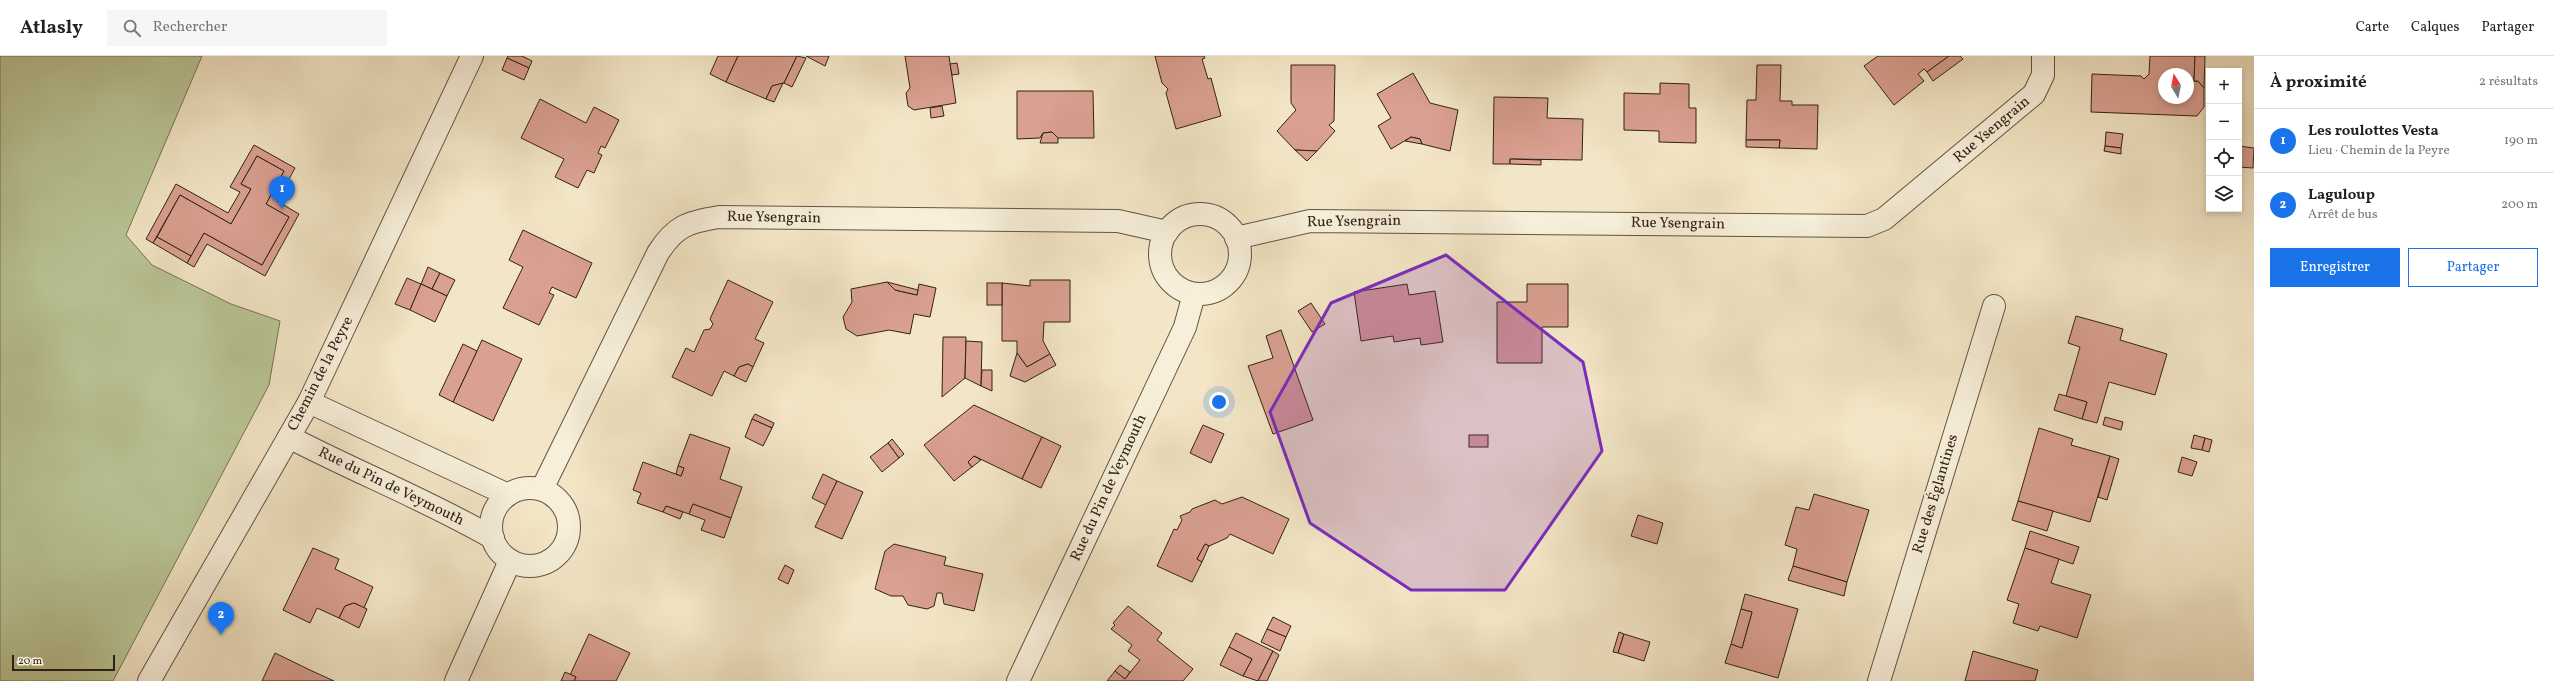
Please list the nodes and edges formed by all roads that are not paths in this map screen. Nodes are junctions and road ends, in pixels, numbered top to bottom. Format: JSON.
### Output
{"nodes":[{"id":1,"x":472,"y":56,"type":"edge"},
{"id":2,"x":2042,"y":56,"type":"edge"},
{"id":3,"x":1167,"y":232,"type":"junction"},
{"id":4,"x":1236,"y":238,"type":"junction"},
{"id":5,"x":1194,"y":294,"type":"junction"},
{"id":6,"x":1994,"y":306,"type":"dead end"},
{"id":7,"x":309,"y":402,"type":"junction"},
{"id":8,"x":289,"y":437,"type":"junction"},
{"id":9,"x":542,"y":489,"type":"junction"},
{"id":10,"x":508,"y":495,"type":"junction"},
{"id":11,"x":493,"y":538,"type":"junction"},
{"id":12,"x":510,"y":561,"type":"junction"},
{"id":13,"x":149,"y":681,"type":"edge"},
{"id":14,"x":456,"y":681,"type":"edge"},
{"id":15,"x":1018,"y":681,"type":"edge"},
{"id":16,"x":1879,"y":681,"type":"edge"}],
"edges":[{"from":1,"to":7,"type":"street","name":"Chemin de la Peyre"},
{"from":2,"to":4,"type":"street","name":"Rue Ysengrain"},
{"from":3,"to":4,"type":"street"},
{"from":3,"to":5,"type":"street"},
{"from":3,"to":9,"type":"street","name":"Rue Ysengrain"},
{"from":4,"to":5,"type":"street"},
{"from":5,"to":15,"type":"street","name":"Rue du Pin de Veymouth"},
{"from":6,"to":16,"type":"street","name":"Rue des Églantines"},
{"from":7,"to":8,"type":"street","name":"Chemin de la Peyre"},
{"from":7,"to":10,"type":"street"},
{"from":8,"to":11,"type":"street","name":"Rue du Pin de Veymouth"},
{"from":8,"to":13,"type":"street","name":"Chemin de la Peyre"},
{"from":9,"to":10,"type":"street"},
{"from":9,"to":12,"type":"street"},
{"from":10,"to":11,"type":"street"},
{"from":11,"to":12,"type":"street"},
{"from":12,"to":14,"type":"street"}]}
